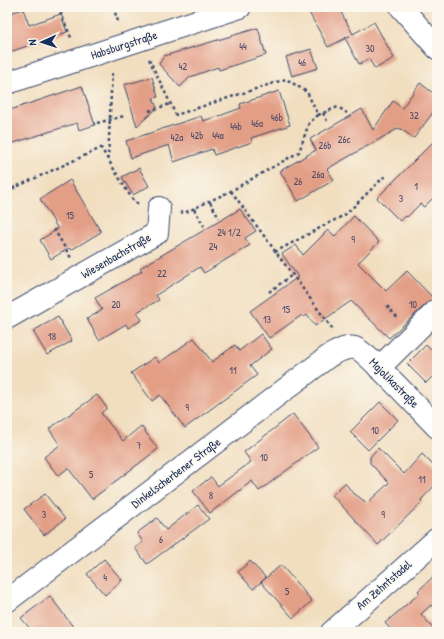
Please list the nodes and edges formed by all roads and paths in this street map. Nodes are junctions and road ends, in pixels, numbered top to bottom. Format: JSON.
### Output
{"nodes":[{"id":1,"x":58,"y":7,"type":"edge"},
{"id":2,"x":240,"y":7,"type":"edge"},
{"id":3,"x":401,"y":7,"type":"edge"},
{"id":4,"x":140,"y":41,"type":"junction"},
{"id":5,"x":437,"y":48,"type":"edge"},
{"id":6,"x":112,"y":49,"type":"junction"},
{"id":7,"x":78,"y":60,"type":"junction"},
{"id":8,"x":7,"y":83,"type":"edge"},
{"id":9,"x":170,"y":104,"type":"junction"},
{"id":10,"x":149,"y":111,"type":"dead end"},
{"id":11,"x":323,"y":113,"type":"junction"},
{"id":12,"x":347,"y":113,"type":"dead end"},
{"id":13,"x":318,"y":115,"type":"junction"},
{"id":14,"x":124,"y":116,"type":"dead end"},
{"id":15,"x":111,"y":119,"type":"junction"},
{"id":16,"x":97,"y":123,"type":"dead end"},
{"id":17,"x":328,"y":123,"type":"dead end"},
{"id":18,"x":108,"y":161,"type":"junction"},
{"id":19,"x":387,"y":174,"type":"dead end"},
{"id":20,"x":7,"y":191,"type":"edge"},
{"id":21,"x":231,"y":191,"type":"junction"},
{"id":22,"x":210,"y":202,"type":"junction"},
{"id":23,"x":158,"y":208,"type":"junction"},
{"id":24,"x":194,"y":209,"type":"junction"},
{"id":25,"x":219,"y":218,"type":"dead end"},
{"id":26,"x":204,"y":226,"type":"dead end"},
{"id":27,"x":54,"y":229,"type":"dead end"},
{"id":28,"x":275,"y":252,"type":"junction"},
{"id":29,"x":292,"y":275,"type":"junction"},
{"id":30,"x":81,"y":276,"type":"junction"},
{"id":31,"x":269,"y":292,"type":"dead end"},
{"id":32,"x":437,"y":310,"type":"edge"},
{"id":33,"x":7,"y":318,"type":"edge"},
{"id":34,"x":346,"y":347,"type":"junction"},
{"id":35,"x":379,"y":368,"type":"junction"},
{"id":36,"x":437,"y":427,"type":"edge"},
{"id":37,"x":437,"y":539,"type":"edge"},
{"id":38,"x":7,"y":601,"type":"edge"},
{"id":39,"x":332,"y":632,"type":"edge"}],
"edges":[{"from":1,"to":7,"type":"path"},
{"from":2,"to":4,"type":"street","name":"Habsburgstraße"},
{"from":3,"to":5,"type":"street"},
{"from":4,"to":6,"type":"street","name":"Habsburgstraße"},
{"from":4,"to":9,"type":"path"},
{"from":6,"to":7,"type":"street","name":"Habsburgstraße"},
{"from":6,"to":15,"type":"path"},
{"from":7,"to":8,"type":"street","name":"Habsburgstraße"},
{"from":9,"to":10,"type":"path"},
{"from":9,"to":13,"type":"path"},
{"from":11,"to":12,"type":"path"},
{"from":11,"to":13,"type":"path"},
{"from":11,"to":17,"type":"path"},
{"from":13,"to":21,"type":"path"},
{"from":14,"to":15,"type":"path"},
{"from":15,"to":16,"type":"path"},
{"from":15,"to":18,"type":"path"},
{"from":18,"to":20,"type":"path"},
{"from":18,"to":23,"type":"path"},
{"from":19,"to":28,"type":"path"},
{"from":21,"to":22,"type":"path"},
{"from":21,"to":28,"type":"path"},
{"from":22,"to":24,"type":"path"},
{"from":22,"to":25,"type":"path"},
{"from":23,"to":24,"type":"path"},
{"from":23,"to":30,"type":"street","name":"Wiesenbachstraße"},
{"from":24,"to":26,"type":"path"},
{"from":27,"to":30,"type":"path"},
{"from":28,"to":29,"type":"path"},
{"from":29,"to":31,"type":"path"},
{"from":29,"to":34,"type":"path"},
{"from":30,"to":33,"type":"street","name":"Wiesenbachstraße"},
{"from":32,"to":35,"type":"street"},
{"from":34,"to":35,"type":"street","name":"Majolikastraße"},
{"from":34,"to":38,"type":"street","name":"Dinkelscherbener Straße"},
{"from":35,"to":36,"type":"street","name":"Majolikastraße"},
{"from":37,"to":39,"type":"street","name":"Am Zehntstadel"}]}
